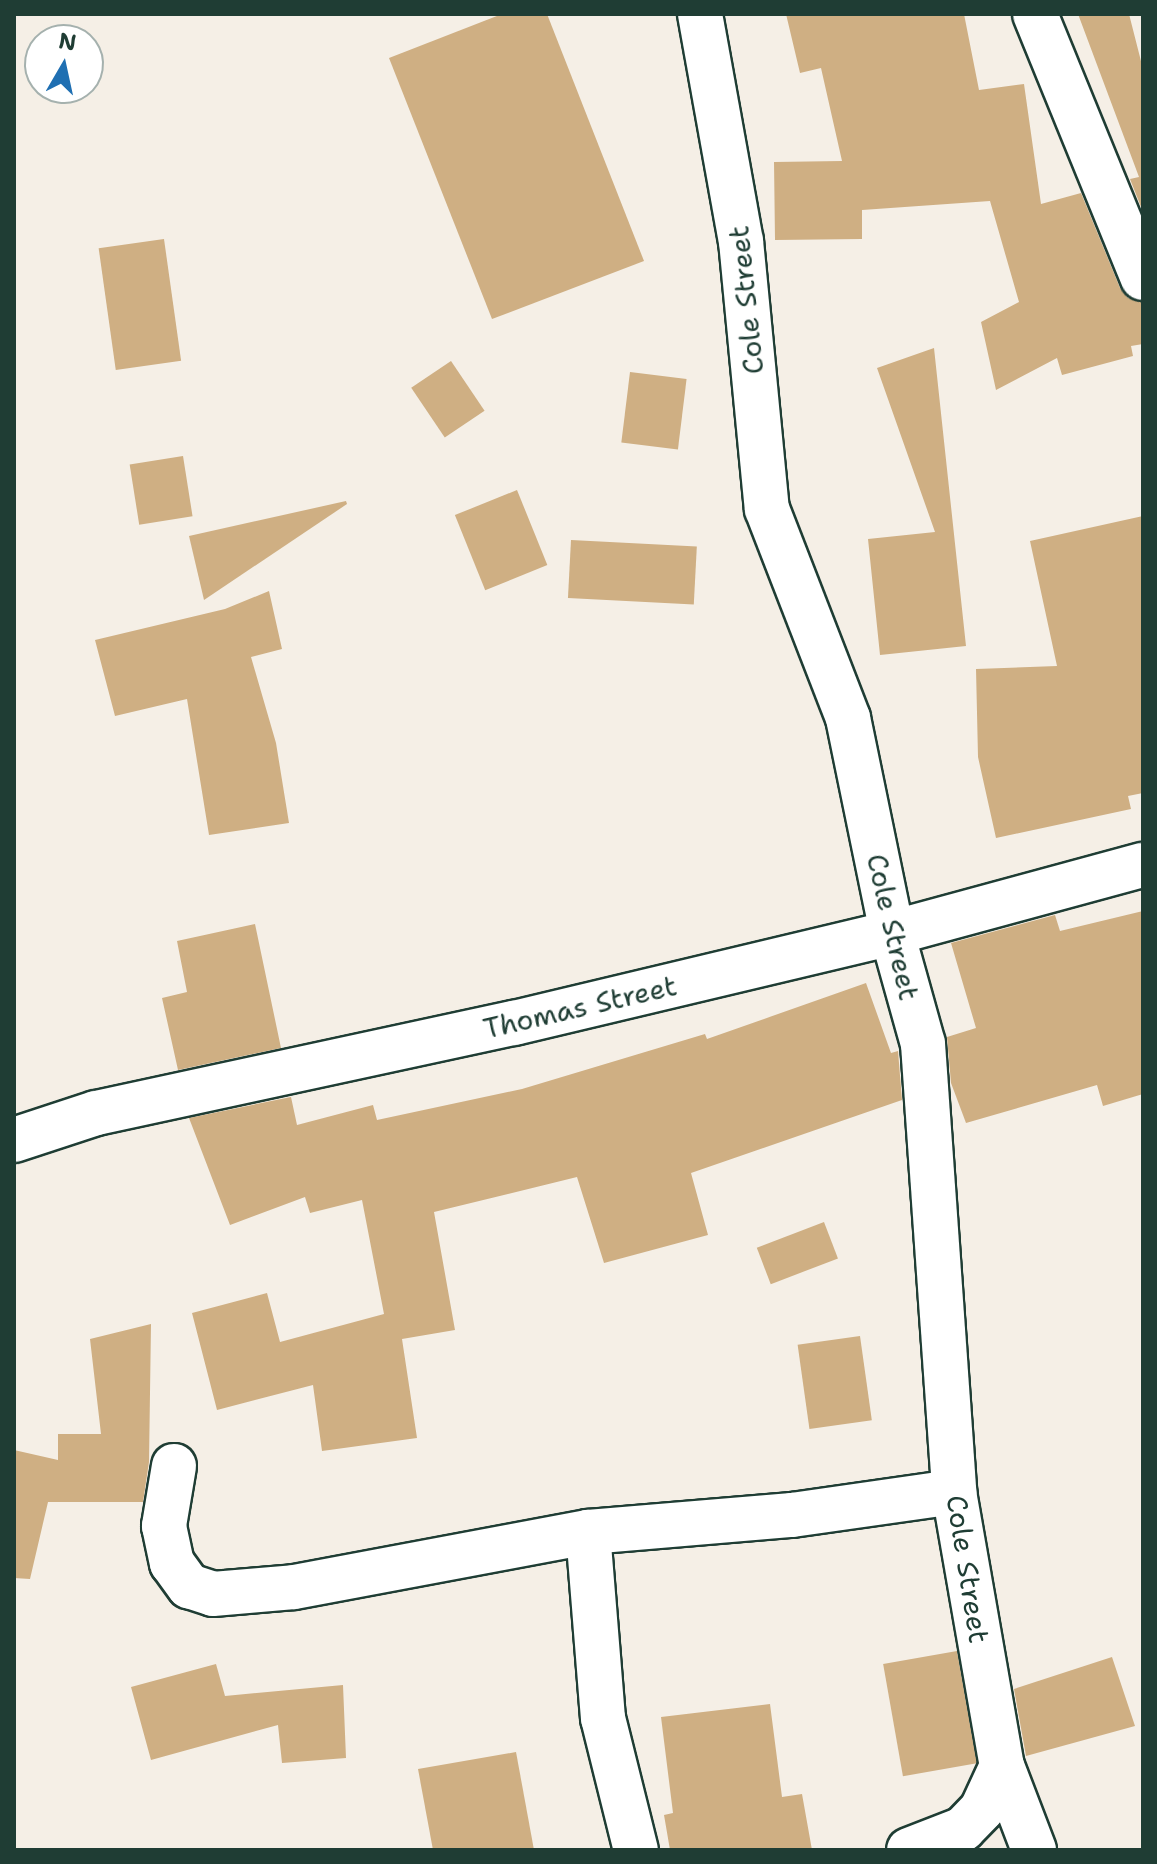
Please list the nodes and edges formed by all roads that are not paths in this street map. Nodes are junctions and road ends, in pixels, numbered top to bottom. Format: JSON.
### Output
{"nodes":[{"id":1,"x":700,"y":14,"type":"edge"},
{"id":2,"x":1035,"y":14,"type":"edge"},
{"id":3,"x":1143,"y":278,"type":"edge"},
{"id":4,"x":1143,"y":865,"type":"edge"},
{"id":5,"x":892,"y":933,"type":"junction"},
{"id":6,"x":14,"y":1140,"type":"edge"},
{"id":7,"x":174,"y":1466,"type":"dead end"},
{"id":8,"x":954,"y":1492,"type":"junction"},
{"id":9,"x":588,"y":1532,"type":"junction"},
{"id":10,"x":1002,"y":1766,"type":"junction"},
{"id":11,"x":636,"y":1850,"type":"edge"},
{"id":12,"x":909,"y":1850,"type":"edge"},
{"id":13,"x":1034,"y":1850,"type":"edge"}],
"edges":[{"from":1,"to":5,"type":"street","name":"Cole Street"},
{"from":2,"to":3,"type":"street"},
{"from":4,"to":5,"type":"street","name":"Thomas Street"},
{"from":5,"to":6,"type":"street","name":"Thomas Street"},
{"from":5,"to":8,"type":"street","name":"Cole Street"},
{"from":7,"to":9,"type":"street"},
{"from":8,"to":9,"type":"street"},
{"from":8,"to":10,"type":"street","name":"Cole Street"},
{"from":9,"to":11,"type":"street"},
{"from":10,"to":12,"type":"street"},
{"from":10,"to":13,"type":"street","name":"Cole Street"}]}
